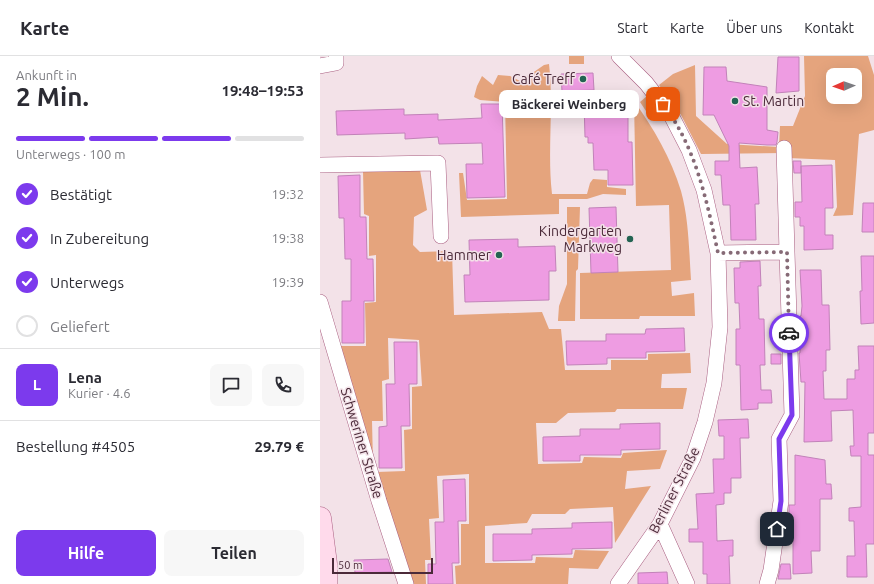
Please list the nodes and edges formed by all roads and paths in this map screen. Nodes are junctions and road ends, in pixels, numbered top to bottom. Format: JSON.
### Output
{"nodes":[{"id":1,"x":336,"y":56,"type":"edge"},
{"id":2,"x":619,"y":56,"type":"edge"},
{"id":3,"x":320,"y":66,"type":"edge"},
{"id":4,"x":784,"y":148,"type":"dead end"},
{"id":5,"x":320,"y":165,"type":"edge"},
{"id":6,"x":440,"y":236,"type":"dead end"},
{"id":7,"x":787,"y":252,"type":"junction"},
{"id":8,"x":718,"y":253,"type":"junction"},
{"id":9,"x":320,"y":302,"type":"edge"},
{"id":10,"x":320,"y":518,"type":"edge"},
{"id":11,"x":660,"y":524,"type":"junction"},
{"id":12,"x":326,"y":584,"type":"edge"},
{"id":13,"x":406,"y":584,"type":"edge"},
{"id":14,"x":618,"y":584,"type":"edge"},
{"id":15,"x":687,"y":584,"type":"edge"},
{"id":16,"x":767,"y":584,"type":"edge"}],
"edges":[{"from":1,"to":3,"type":"street"},
{"from":2,"to":8,"type":"street","name":"Berliner Straße"},
{"from":4,"to":7,"type":"street"},
{"from":5,"to":6,"type":"street"},
{"from":7,"to":8,"type":"street"},
{"from":7,"to":16,"type":"street"},
{"from":8,"to":11,"type":"street","name":"Berliner Straße"},
{"from":9,"to":13,"type":"street","name":"Schweriner Straße"},
{"from":10,"to":12,"type":"main road"},
{"from":11,"to":14,"type":"street","name":"Berliner Straße"},
{"from":11,"to":15,"type":"street"}]}
